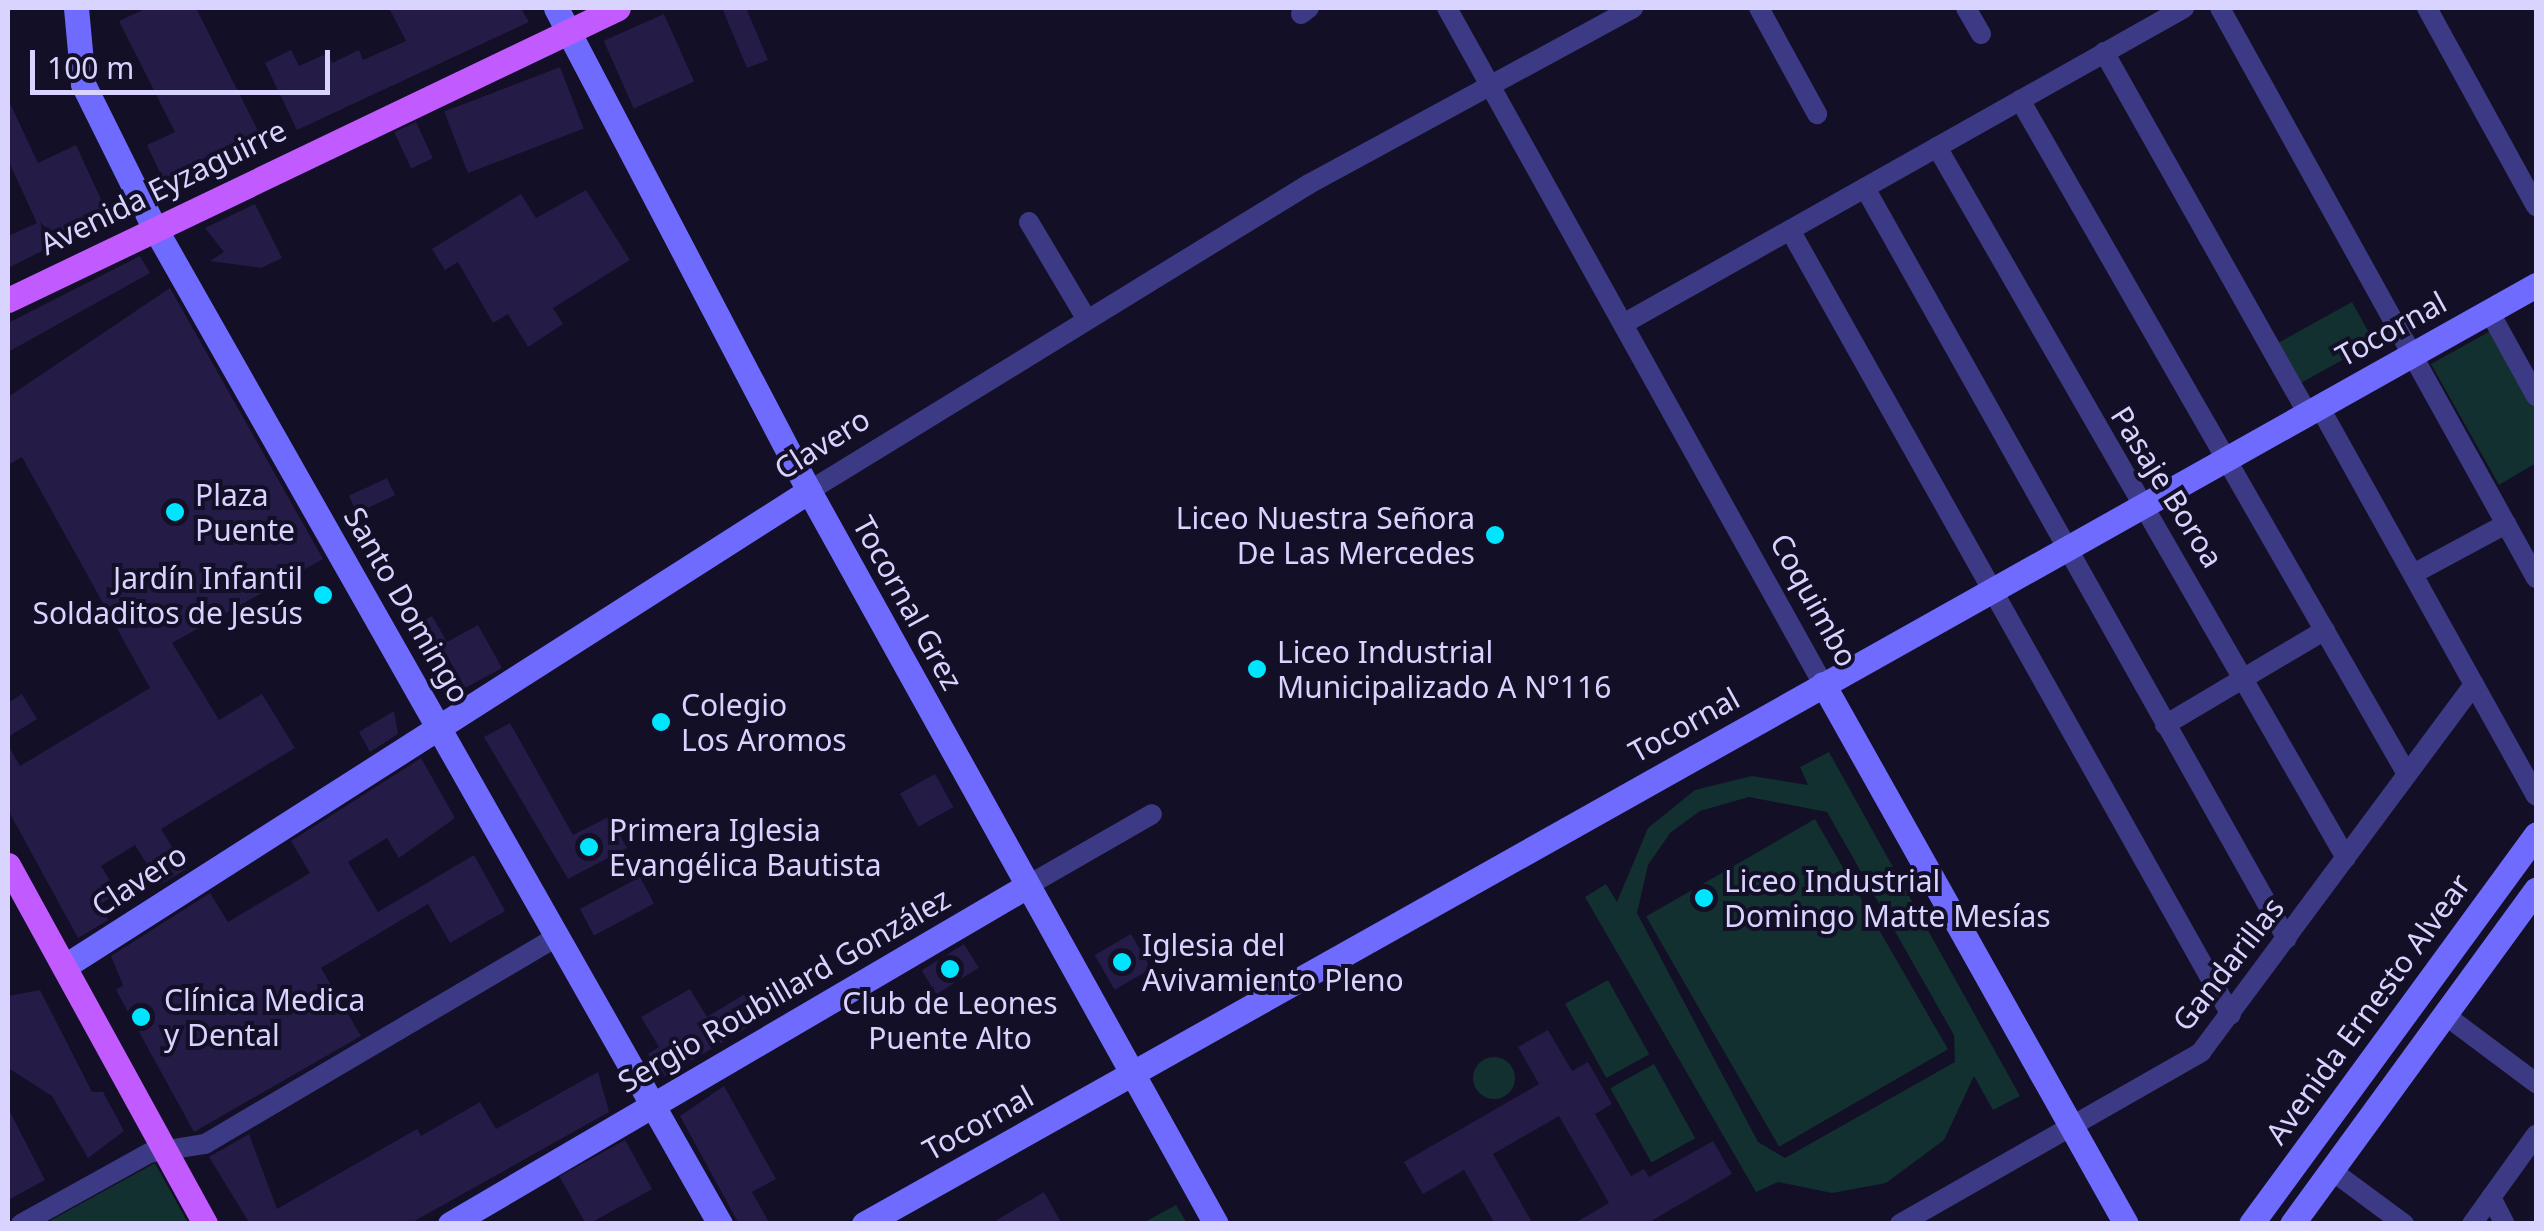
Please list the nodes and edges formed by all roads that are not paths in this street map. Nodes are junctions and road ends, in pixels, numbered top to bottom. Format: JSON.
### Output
{"nodes":[{"id":1,"x":76,"y":8,"type":"edge"},
{"id":2,"x":556,"y":8,"type":"edge"},
{"id":3,"x":618,"y":8,"type":"edge"},
{"id":4,"x":1447,"y":8,"type":"edge"},
{"id":5,"x":1633,"y":8,"type":"edge"},
{"id":6,"x":1759,"y":8,"type":"edge"},
{"id":7,"x":1966,"y":8,"type":"edge"},
{"id":8,"x":2184,"y":8,"type":"edge"},
{"id":9,"x":2220,"y":8,"type":"edge"},
{"id":10,"x":2426,"y":8,"type":"edge"},
{"id":11,"x":569,"y":32,"type":"junction"},
{"id":12,"x":1980,"y":34,"type":"dead end"},
{"id":13,"x":2104,"y":52,"type":"junction"},
{"id":14,"x":1490,"y":85,"type":"junction"},
{"id":15,"x":2020,"y":100,"type":"junction"},
{"id":16,"x":1816,"y":114,"type":"dead end"},
{"id":17,"x":1937,"y":147,"type":"junction"},
{"id":18,"x":1865,"y":188,"type":"junction"},
{"id":19,"x":2536,"y":206,"type":"edge"},
{"id":20,"x":1029,"y":222,"type":"dead end"},
{"id":21,"x":152,"y":225,"type":"junction"},
{"id":22,"x":1790,"y":230,"type":"junction"},
{"id":23,"x":2536,"y":285,"type":"edge"},
{"id":24,"x":8,"y":300,"type":"edge"},
{"id":25,"x":2490,"y":311,"type":"junction"},
{"id":26,"x":1086,"y":318,"type":"junction"},
{"id":27,"x":1623,"y":324,"type":"junction"},
{"id":28,"x":2412,"y":354,"type":"junction"},
{"id":29,"x":2536,"y":396,"type":"edge"},
{"id":30,"x":2313,"y":410,"type":"junction"},
{"id":31,"x":2226,"y":458,"type":"junction"},
{"id":32,"x":809,"y":490,"type":"junction"},
{"id":33,"x":2143,"y":505,"type":"junction"},
{"id":34,"x":2506,"y":524,"type":"junction"},
{"id":35,"x":2065,"y":548,"type":"junction"},
{"id":36,"x":2413,"y":574,"type":"junction"},
{"id":37,"x":2536,"y":578,"type":"edge"},
{"id":38,"x":1992,"y":589,"type":"junction"},
{"id":39,"x":2326,"y":630,"type":"junction"},
{"id":40,"x":2244,"y":678,"type":"junction"},
{"id":41,"x":1823,"y":684,"type":"junction"},
{"id":42,"x":2474,"y":684,"type":"junction"},
{"id":43,"x":438,"y":725,"type":"junction"},
{"id":44,"x":2165,"y":725,"type":"junction"},
{"id":45,"x":2408,"y":774,"type":"junction"},
{"id":46,"x":2536,"y":796,"type":"edge"},
{"id":47,"x":1152,"y":814,"type":"dead end"},
{"id":48,"x":2536,"y":834,"type":"edge"},
{"id":49,"x":2346,"y":858,"type":"junction"},
{"id":50,"x":8,"y":865,"type":"edge"},
{"id":51,"x":1027,"y":886,"type":"junction"},
{"id":52,"x":2536,"y":890,"type":"edge"},
{"id":53,"x":558,"y":936,"type":"junction"},
{"id":54,"x":2287,"y":939,"type":"junction"},
{"id":55,"x":65,"y":966,"type":"junction"},
{"id":56,"x":2231,"y":1015,"type":"junction"},
{"id":57,"x":2444,"y":1015,"type":"junction"},
{"id":58,"x":1132,"y":1075,"type":"junction"},
{"id":59,"x":2536,"y":1083,"type":"edge"},
{"id":60,"x":652,"y":1104,"type":"junction"},
{"id":61,"x":2071,"y":1127,"type":"junction"},
{"id":62,"x":2536,"y":1135,"type":"edge"},
{"id":63,"x":166,"y":1151,"type":"junction"},
{"id":64,"x":2331,"y":1170,"type":"junction"},
{"id":65,"x":2491,"y":1197,"type":"junction"},
{"id":66,"x":22,"y":1224,"type":"edge"},
{"id":67,"x":205,"y":1224,"type":"edge"},
{"id":68,"x":450,"y":1224,"type":"edge"},
{"id":69,"x":720,"y":1224,"type":"edge"},
{"id":70,"x":864,"y":1224,"type":"edge"},
{"id":71,"x":1216,"y":1224,"type":"edge"},
{"id":72,"x":1900,"y":1224,"type":"edge"},
{"id":73,"x":2126,"y":1224,"type":"edge"},
{"id":74,"x":2251,"y":1224,"type":"edge"},
{"id":75,"x":2292,"y":1224,"type":"edge"},
{"id":76,"x":2404,"y":1224,"type":"edge"},
{"id":77,"x":2472,"y":1224,"type":"edge"},
{"id":78,"x":2506,"y":1224,"type":"edge"}],
"edges":[{"from":1,"to":21,"type":"street","name":"Santo Domingo"},
{"from":2,"to":11,"type":"street","name":"Tocornal Grez"},
{"from":3,"to":11,"type":"main road","name":"Avenida Eyzaguirre"},
{"from":4,"to":14,"type":"street","name":"Coquimbo"},
{"from":5,"to":14,"type":"street","name":"Clavero"},
{"from":6,"to":16,"type":"street"},
{"from":7,"to":12,"type":"street"},
{"from":8,"to":13,"type":"street"},
{"from":9,"to":28,"type":"street"},
{"from":10,"to":19,"type":"street"},
{"from":11,"to":21,"type":"main road","name":"Avenida Eyzaguirre"},
{"from":11,"to":32,"type":"street","name":"Tocornal Grez"},
{"from":13,"to":15,"type":"street"},
{"from":13,"to":30,"type":"street"},
{"from":14,"to":26,"type":"street","name":"Clavero"},
{"from":14,"to":27,"type":"street","name":"Coquimbo"},
{"from":15,"to":17,"type":"street"},
{"from":15,"to":31,"type":"street"},
{"from":17,"to":18,"type":"street"},
{"from":17,"to":33,"type":"street","name":"Pasaje Boroa"},
{"from":18,"to":22,"type":"street"},
{"from":18,"to":35,"type":"street"},
{"from":20,"to":26,"type":"street"},
{"from":21,"to":24,"type":"main road","name":"Avenida Eyzaguirre"},
{"from":21,"to":43,"type":"street","name":"Santo Domingo"},
{"from":22,"to":27,"type":"street"},
{"from":22,"to":38,"type":"street"},
{"from":23,"to":25,"type":"street","name":"Tocornal"},
{"from":25,"to":28,"type":"street","name":"Tocornal"},
{"from":25,"to":29,"type":"street"},
{"from":26,"to":32,"type":"street","name":"Clavero"},
{"from":27,"to":41,"type":"street","name":"Coquimbo"},
{"from":28,"to":30,"type":"street","name":"Tocornal"},
{"from":28,"to":34,"type":"street"},
{"from":30,"to":31,"type":"street","name":"Tocornal"},
{"from":30,"to":36,"type":"street"},
{"from":31,"to":33,"type":"street","name":"Tocornal"},
{"from":31,"to":39,"type":"street"},
{"from":32,"to":43,"type":"street","name":"Clavero"},
{"from":32,"to":51,"type":"street","name":"Tocornal Grez"},
{"from":33,"to":35,"type":"street","name":"Tocornal"},
{"from":33,"to":40,"type":"street","name":"Pasaje Boroa"},
{"from":34,"to":36,"type":"street"},
{"from":34,"to":37,"type":"street"},
{"from":35,"to":38,"type":"street","name":"Tocornal"},
{"from":35,"to":44,"type":"street"},
{"from":36,"to":42,"type":"street"},
{"from":38,"to":41,"type":"street","name":"Tocornal"},
{"from":38,"to":56,"type":"street"},
{"from":39,"to":40,"type":"street"},
{"from":39,"to":45,"type":"street"},
{"from":40,"to":44,"type":"street"},
{"from":40,"to":49,"type":"street","name":"Pasaje Boroa"},
{"from":41,"to":58,"type":"street","name":"Tocornal"},
{"from":41,"to":61,"type":"street","name":"Coquimbo"},
{"from":42,"to":45,"type":"street","name":"Gandarillas"},
{"from":42,"to":46,"type":"street"},
{"from":43,"to":53,"type":"street","name":"Santo Domingo"},
{"from":43,"to":55,"type":"street","name":"Clavero"},
{"from":44,"to":54,"type":"street"},
{"from":45,"to":49,"type":"street","name":"Gandarillas"},
{"from":47,"to":51,"type":"street","name":"Sergio Roubillard González"},
{"from":48,"to":74,"type":"street","name":"Avenida Ernesto Alvear"},
{"from":49,"to":54,"type":"street","name":"Gandarillas"},
{"from":50,"to":55,"type":"main road"},
{"from":51,"to":58,"type":"street","name":"Tocornal Grez"},
{"from":51,"to":60,"type":"street","name":"Sergio Roubillard González"},
{"from":52,"to":57,"type":"street"},
{"from":53,"to":60,"type":"street","name":"Santo Domingo"},
{"from":53,"to":63,"type":"street"},
{"from":54,"to":56,"type":"street","name":"Gandarillas"},
{"from":55,"to":63,"type":"main road"},
{"from":56,"to":61,"type":"street","name":"Gandarillas"},
{"from":57,"to":59,"type":"street"},
{"from":57,"to":64,"type":"street"},
{"from":58,"to":70,"type":"street","name":"Tocornal"},
{"from":58,"to":71,"type":"street","name":"Tocornal Grez"},
{"from":60,"to":68,"type":"street","name":"Sergio Roubillard González"},
{"from":60,"to":69,"type":"street","name":"Santo Domingo"},
{"from":61,"to":72,"type":"street","name":"Gandarillas"},
{"from":61,"to":73,"type":"street","name":"Coquimbo"},
{"from":62,"to":65,"type":"street"},
{"from":63,"to":66,"type":"street"},
{"from":63,"to":67,"type":"main road"},
{"from":64,"to":75,"type":"street"},
{"from":64,"to":76,"type":"street"},
{"from":65,"to":77,"type":"street"},
{"from":65,"to":78,"type":"street"}]}
